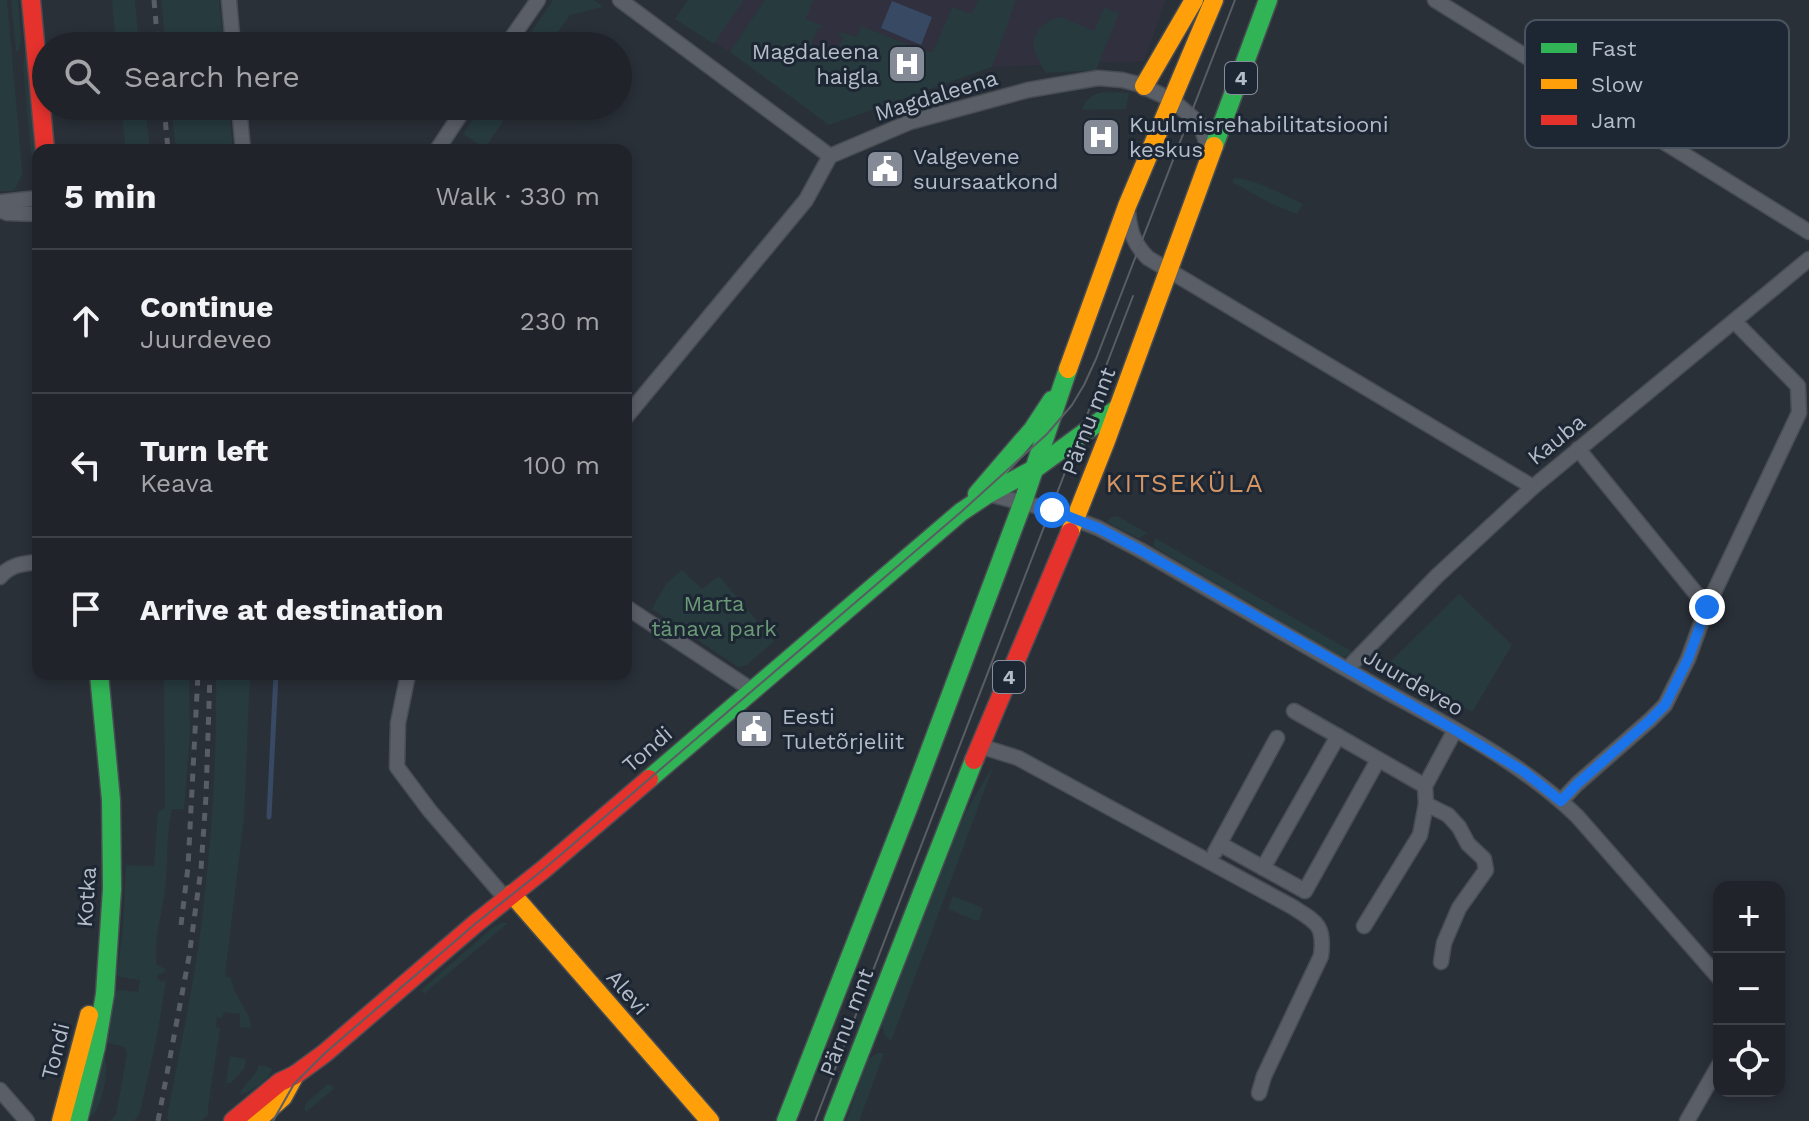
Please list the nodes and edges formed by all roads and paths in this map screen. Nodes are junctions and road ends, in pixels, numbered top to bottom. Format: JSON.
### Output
{"nodes":[{"id":1,"x":31,"y":0,"type":"edge"},
{"id":2,"x":229,"y":0,"type":"edge"},
{"id":3,"x":538,"y":0,"type":"edge"},
{"id":4,"x":620,"y":0,"type":"edge"},
{"id":5,"x":1194,"y":0,"type":"edge"},
{"id":6,"x":1214,"y":0,"type":"edge"},
{"id":7,"x":1268,"y":0,"type":"edge"},
{"id":8,"x":1435,"y":0,"type":"edge"},
{"id":9,"x":34,"y":32,"type":"edge"},
{"id":10,"x":232,"y":32,"type":"edge"},
{"id":11,"x":516,"y":32,"type":"edge"},
{"id":12,"x":1525,"y":56,"type":"edge"},
{"id":13,"x":1144,"y":86,"type":"junction"},
{"id":14,"x":1172,"y":100,"type":"junction"},
{"id":15,"x":42,"y":120,"type":"edge"},
{"id":16,"x":240,"y":120,"type":"edge"},
{"id":17,"x":457,"y":120,"type":"edge"},
{"id":18,"x":44,"y":144,"type":"edge"},
{"id":19,"x":242,"y":144,"type":"edge"},
{"id":20,"x":441,"y":144,"type":"edge"},
{"id":21,"x":1674,"y":148,"type":"edge"},
{"id":22,"x":1211,"y":155,"type":"junction"},
{"id":23,"x":830,"y":156,"type":"junction"},
{"id":24,"x":32,"y":199,"type":"edge"},
{"id":25,"x":0,"y":202,"type":"edge"},
{"id":26,"x":1127,"y":206,"type":"junction"},
{"id":27,"x":0,"y":210,"type":"edge"},
{"id":28,"x":32,"y":214,"type":"edge"},
{"id":29,"x":1809,"y":232,"type":"edge"},
{"id":30,"x":1809,"y":259,"type":"edge"},
{"id":31,"x":1170,"y":272,"type":"junction"},
{"id":32,"x":1735,"y":322,"type":"junction"},
{"id":33,"x":1062,"y":384,"type":"junction"},
{"id":34,"x":1118,"y":408,"type":"junction"},
{"id":35,"x":632,"y":410,"type":"edge"},
{"id":36,"x":1578,"y":449,"type":"junction"},
{"id":37,"x":1036,"y":468,"type":"junction"},
{"id":38,"x":1533,"y":487,"type":"junction"},
{"id":39,"x":988,"y":494,"type":"junction"},
{"id":40,"x":1023,"y":502,"type":"junction"},
{"id":41,"x":961,"y":512,"type":"junction"},
{"id":42,"x":1075,"y":519,"type":"junction"},
{"id":43,"x":32,"y":563,"type":"edge"},
{"id":44,"x":0,"y":577,"type":"edge"},
{"id":45,"x":1707,"y":607,"type":"junction"},
{"id":46,"x":632,"y":611,"type":"edge"},
{"id":47,"x":1347,"y":669,"type":"junction"},
{"id":48,"x":100,"y":680,"type":"edge"},
{"id":49,"x":407,"y":680,"type":"edge"},
{"id":50,"x":752,"y":690,"type":"junction"},
{"id":51,"x":1294,"y":711,"type":"dead end"},
{"id":52,"x":1455,"y":730,"type":"junction"},
{"id":53,"x":1338,"y":736,"type":"junction"},
{"id":54,"x":1277,"y":738,"type":"dead end"},
{"id":55,"x":980,"y":746,"type":"junction"},
{"id":56,"x":1378,"y":760,"type":"junction"},
{"id":57,"x":1425,"y":786,"type":"junction"},
{"id":58,"x":1561,"y":801,"type":"junction"},
{"id":59,"x":1426,"y":804,"type":"junction"},
{"id":60,"x":1220,"y":844,"type":"junction"},
{"id":61,"x":1210,"y":863,"type":"junction"},
{"id":62,"x":1263,"y":868,"type":"junction"},
{"id":63,"x":509,"y":896,"type":"junction"},
{"id":64,"x":1364,"y":926,"type":"dead end"},
{"id":65,"x":107,"y":946,"type":"junction"},
{"id":66,"x":1441,"y":962,"type":"dead end"},
{"id":67,"x":1713,"y":971,"type":"edge"},
{"id":68,"x":295,"y":1075,"type":"junction"},
{"id":69,"x":1713,"y":1076,"type":"edge"},
{"id":70,"x":0,"y":1090,"type":"edge"},
{"id":71,"x":1259,"y":1093,"type":"dead end"},
{"id":72,"x":27,"y":1121,"type":"edge"},
{"id":73,"x":61,"y":1121,"type":"edge"},
{"id":74,"x":78,"y":1121,"type":"edge"},
{"id":75,"x":233,"y":1121,"type":"edge"},
{"id":76,"x":256,"y":1121,"type":"edge"},
{"id":77,"x":710,"y":1121,"type":"edge"},
{"id":78,"x":786,"y":1121,"type":"edge"},
{"id":79,"x":833,"y":1121,"type":"edge"},
{"id":80,"x":1687,"y":1121,"type":"edge"}],
"edges":[{"from":1,"to":9,"type":"main road"},
{"from":2,"to":10,"type":"street"},
{"from":3,"to":11,"type":"street"},
{"from":4,"to":23,"type":"street"},
{"from":5,"to":13,"type":"main road"},
{"from":6,"to":14,"type":"main road","name":"Pärnu mnt","number":"4"},
{"from":7,"to":22,"type":"main road","name":"Pärnu mnt","number":"4"},
{"from":8,"to":12,"type":"street"},
{"from":13,"to":14,"type":"street","name":"Magdaleena"},
{"from":13,"to":23,"type":"street","name":"Magdaleena"},
{"from":14,"to":22,"type":"street","name":"Magdaleena"},
{"from":14,"to":26,"type":"main road","name":"Pärnu mnt","number":"4"},
{"from":15,"to":18,"type":"main road"},
{"from":16,"to":19,"type":"street"},
{"from":17,"to":20,"type":"street"},
{"from":21,"to":29,"type":"street"},
{"from":22,"to":31,"type":"main road","name":"Pärnu mnt","number":"4"},
{"from":23,"to":35,"type":"street"},
{"from":24,"to":25,"type":"street"},
{"from":26,"to":31,"type":"street"},
{"from":26,"to":33,"type":"main road","name":"Pärnu mnt","number":"4"},
{"from":27,"to":28,"type":"street"},
{"from":30,"to":32,"type":"street","name":"Kauba"},
{"from":31,"to":34,"type":"main road","name":"Pärnu mnt","number":"4"},
{"from":31,"to":38,"type":"street"},
{"from":32,"to":36,"type":"street","name":"Kauba"},
{"from":32,"to":45,"type":"street"},
{"from":33,"to":37,"type":"main road","name":"Pärnu mnt","number":"4"},
{"from":33,"to":41,"type":"main road"},
{"from":34,"to":37,"type":"main road","name":"Tondi"},
{"from":34,"to":42,"type":"main road","name":"Pärnu mnt","number":"4"},
{"from":36,"to":38,"type":"street","name":"Kauba"},
{"from":36,"to":45,"type":"street"},
{"from":37,"to":39,"type":"main road","name":"Tondi"},
{"from":37,"to":40,"type":"main road","name":"Pärnu mnt","number":"4"},
{"from":38,"to":47,"type":"street","name":"Kauba"},
{"from":39,"to":40,"type":"street","name":"Juurdeveo"},
{"from":39,"to":41,"type":"main road","name":"Tondi"},
{"from":40,"to":42,"type":"street","name":"Juurdeveo"},
{"from":40,"to":78,"type":"main road","name":"Pärnu mnt","number":"4"},
{"from":41,"to":50,"type":"main road","name":"Tondi"},
{"from":42,"to":47,"type":"street","name":"Juurdeveo"},
{"from":42,"to":55,"type":"main road","name":"Pärnu mnt","number":"4"},
{"from":43,"to":44,"type":"street"},
{"from":45,"to":58,"type":"street"},
{"from":46,"to":50,"type":"street"},
{"from":47,"to":52,"type":"street","name":"Juurdeveo"},
{"from":48,"to":65,"type":"main road","name":"Kotka"},
{"from":49,"to":63,"type":"street"},
{"from":50,"to":63,"type":"main road","name":"Tondi"},
{"from":51,"to":53,"type":"street"},
{"from":52,"to":57,"type":"street"},
{"from":52,"to":58,"type":"street","name":"Juurdeveo"},
{"from":53,"to":56,"type":"street"},
{"from":53,"to":62,"type":"street"},
{"from":54,"to":60,"type":"street"},
{"from":55,"to":61,"type":"street"},
{"from":55,"to":79,"type":"main road","name":"Pärnu mnt","number":"4"},
{"from":56,"to":57,"type":"street"},
{"from":56,"to":62,"type":"street"},
{"from":57,"to":59,"type":"street"},
{"from":58,"to":67,"type":"street","name":"Juurdeveo"},
{"from":59,"to":64,"type":"street"},
{"from":59,"to":66,"type":"street"},
{"from":60,"to":61,"type":"street"},
{"from":60,"to":62,"type":"street"},
{"from":61,"to":71,"type":"street"},
{"from":63,"to":68,"type":"main road","name":"Tondi"},
{"from":63,"to":77,"type":"main road","name":"Alevi"},
{"from":65,"to":73,"type":"main road","name":"Tondi"},
{"from":65,"to":74,"type":"main road","name":"Kotka"},
{"from":68,"to":75,"type":"main road","name":"Tondi"},
{"from":68,"to":76,"type":"main road","name":"Tondi"},
{"from":69,"to":80,"type":"street"},
{"from":70,"to":72,"type":"street"}]}
